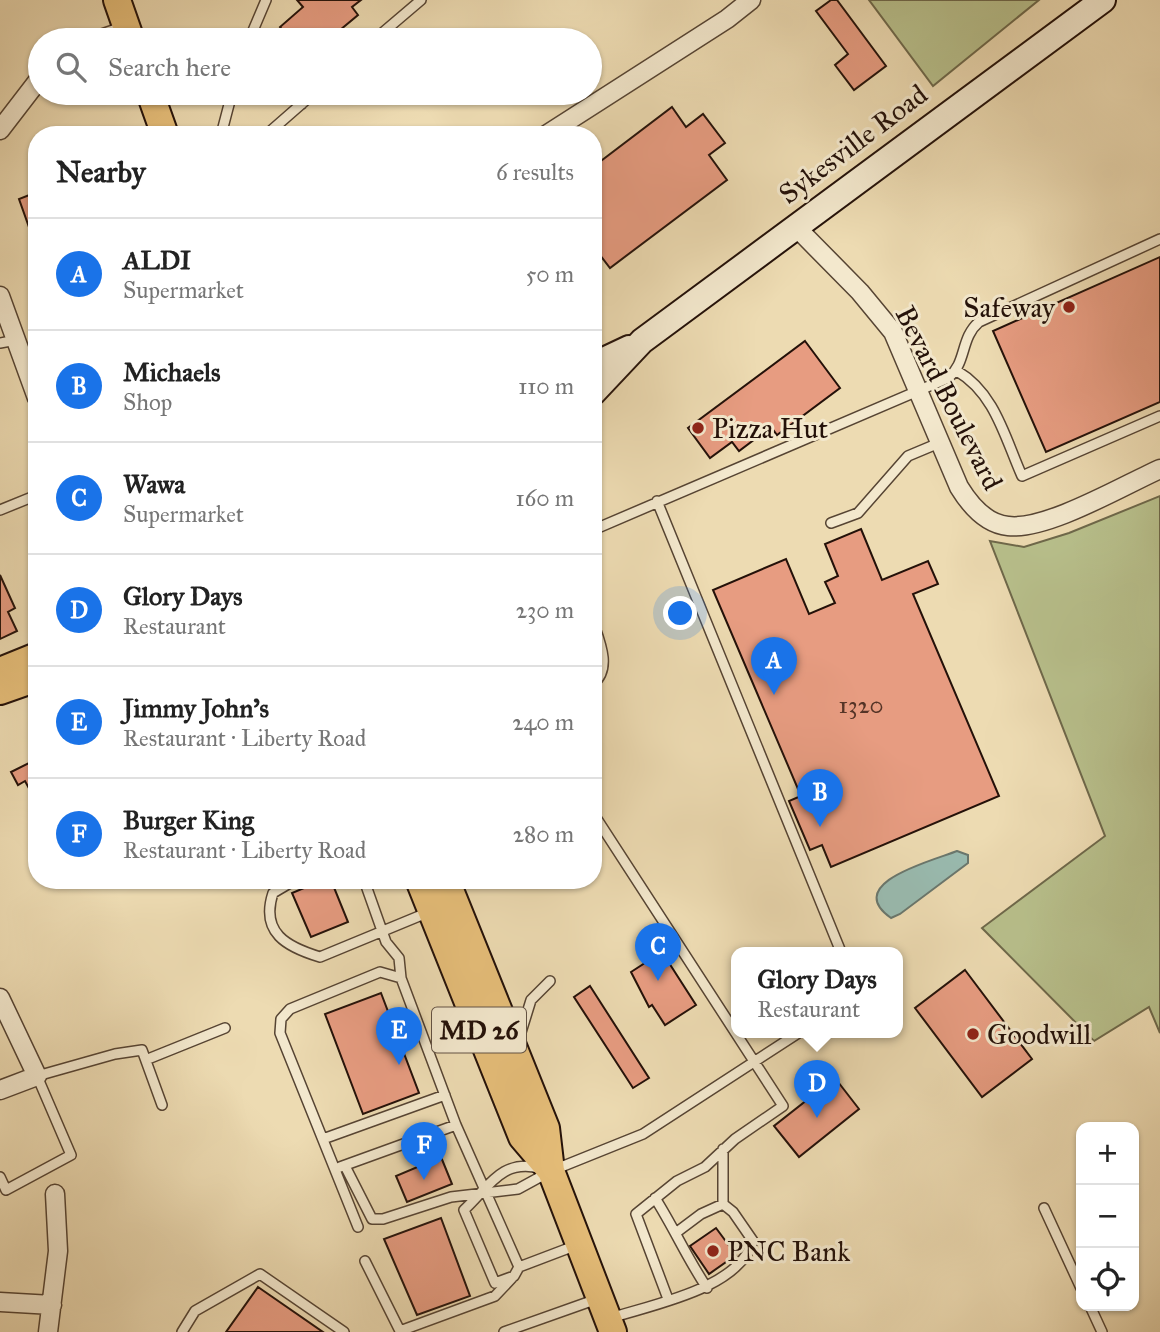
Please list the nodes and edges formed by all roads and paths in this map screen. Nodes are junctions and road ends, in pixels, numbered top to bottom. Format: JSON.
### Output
{"nodes":[{"id":1,"x":117,"y":0,"type":"edge"},
{"id":2,"x":265,"y":0,"type":"edge"},
{"id":3,"x":421,"y":0,"type":"edge"},
{"id":4,"x":751,"y":0,"type":"edge"},
{"id":5,"x":1103,"y":0,"type":"edge"},
{"id":6,"x":127,"y":28,"type":"edge"},
{"id":7,"x":254,"y":28,"type":"edge"},
{"id":8,"x":388,"y":28,"type":"edge"},
{"id":9,"x":28,"y":94,"type":"edge"},
{"id":10,"x":602,"y":99,"type":"edge"},
{"id":11,"x":154,"y":105,"type":"edge"},
{"id":12,"x":229,"y":105,"type":"edge"},
{"id":13,"x":301,"y":105,"type":"edge"},
{"id":14,"x":593,"y":105,"type":"edge"},
{"id":15,"x":162,"y":126,"type":"edge"},
{"id":16,"x":223,"y":126,"type":"edge"},
{"id":17,"x":276,"y":126,"type":"edge"},
{"id":18,"x":560,"y":126,"type":"edge"},
{"id":19,"x":0,"y":130,"type":"edge"},
{"id":20,"x":795,"y":226,"type":"junction"},
{"id":21,"x":1160,"y":239,"type":"edge"},
{"id":22,"x":0,"y":296,"type":"edge"},
{"id":23,"x":642,"y":341,"type":"junction"},
{"id":24,"x":8,"y":342,"type":"edge"},
{"id":25,"x":602,"y":361,"type":"edge"},
{"id":26,"x":957,"y":371,"type":"junction"},
{"id":27,"x":28,"y":381,"type":"edge"},
{"id":28,"x":602,"y":383,"type":"edge"},
{"id":29,"x":917,"y":391,"type":"junction"},
{"id":30,"x":1160,"y":416,"type":"edge"},
{"id":31,"x":939,"y":443,"type":"junction"},
{"id":32,"x":1160,"y":469,"type":"edge"},
{"id":33,"x":28,"y":499,"type":"edge"},
{"id":34,"x":657,"y":502,"type":"junction"},
{"id":35,"x":0,"y":510,"type":"edge"},
{"id":36,"x":831,"y":523,"type":"dead end"},
{"id":37,"x":602,"y":526,"type":"edge"},
{"id":38,"x":602,"y":653,"type":"edge"},
{"id":39,"x":28,"y":660,"type":"edge"},
{"id":40,"x":0,"y":671,"type":"edge"},
{"id":41,"x":602,"y":673,"type":"edge"},
{"id":42,"x":28,"y":681,"type":"edge"},
{"id":43,"x":0,"y":691,"type":"edge"},
{"id":44,"x":602,"y":827,"type":"edge"},
{"id":45,"x":280,"y":889,"type":"edge"},
{"id":46,"x":368,"y":889,"type":"edge"},
{"id":47,"x":422,"y":889,"type":"edge"},
{"id":48,"x":450,"y":889,"type":"edge"},
{"id":49,"x":431,"y":911,"type":"junction"},
{"id":50,"x":384,"y":930,"type":"junction"},
{"id":51,"x":839,"y":947,"type":"edge"},
{"id":52,"x":401,"y":978,"type":"junction"},
{"id":53,"x":550,"y":981,"type":"dead end"},
{"id":54,"x":0,"y":998,"type":"edge"},
{"id":55,"x":225,"y":1028,"type":"dead end"},
{"id":56,"x":731,"y":1031,"type":"edge"},
{"id":57,"x":736,"y":1038,"type":"edge"},
{"id":58,"x":791,"y":1038,"type":"edge"},
{"id":59,"x":515,"y":1051,"type":"junction"},
{"id":60,"x":148,"y":1059,"type":"junction"},
{"id":61,"x":752,"y":1064,"type":"junction"},
{"id":62,"x":37,"y":1076,"type":"junction"},
{"id":63,"x":0,"y":1090,"type":"edge"},
{"id":64,"x":445,"y":1095,"type":"junction"},
{"id":65,"x":162,"y":1105,"type":"dead end"},
{"id":66,"x":456,"y":1125,"type":"junction"},
{"id":67,"x":323,"y":1139,"type":"junction"},
{"id":68,"x":723,"y":1149,"type":"junction"},
{"id":69,"x":340,"y":1167,"type":"junction"},
{"id":70,"x":551,"y":1171,"type":"junction"},
{"id":71,"x":0,"y":1177,"type":"edge"},
{"id":72,"x":484,"y":1192,"type":"junction"},
{"id":73,"x":55,"y":1194,"type":"dead end"},
{"id":74,"x":655,"y":1198,"type":"junction"},
{"id":75,"x":723,"y":1204,"type":"junction"},
{"id":76,"x":1044,"y":1208,"type":"dead end"},
{"id":77,"x":358,"y":1227,"type":"dead end"},
{"id":78,"x":677,"y":1232,"type":"junction"},
{"id":79,"x":580,"y":1244,"type":"junction"},
{"id":80,"x":365,"y":1261,"type":"dead end"},
{"id":81,"x":517,"y":1272,"type":"junction"},
{"id":82,"x":1076,"y":1277,"type":"edge"},
{"id":83,"x":707,"y":1287,"type":"junction"},
{"id":84,"x":668,"y":1299,"type":"junction"},
{"id":85,"x":0,"y":1302,"type":"edge"},
{"id":86,"x":52,"y":1305,"type":"junction"},
{"id":87,"x":1092,"y":1311,"type":"edge"},
{"id":88,"x":608,"y":1316,"type":"edge"},
{"id":89,"x":48,"y":1332,"type":"edge"},
{"id":90,"x":182,"y":1332,"type":"edge"},
{"id":91,"x":344,"y":1332,"type":"edge"},
{"id":92,"x":504,"y":1332,"type":"edge"},
{"id":93,"x":1102,"y":1332,"type":"edge"}],
"edges":[{"from":1,"to":6,"type":"main road"},
{"from":2,"to":7,"type":"lane"},
{"from":3,"to":8,"type":"lane"},
{"from":4,"to":10,"type":"street"},
{"from":5,"to":20,"type":"main road","name":"Sykesville Road"},
{"from":9,"to":19,"type":"street"},
{"from":11,"to":15,"type":"main road"},
{"from":12,"to":16,"type":"lane"},
{"from":13,"to":17,"type":"lane"},
{"from":14,"to":18,"type":"street"},
{"from":20,"to":23,"type":"main road","name":"Sykesville Road"},
{"from":20,"to":29,"type":"street","name":"Bevard Boulevard"},
{"from":21,"to":26,"type":"lane"},
{"from":22,"to":24,"type":"street"},
{"from":23,"to":25,"type":"main road","name":"Sykesville Road"},
{"from":23,"to":28,"type":"main road","name":"Sykesville Road"},
{"from":24,"to":27,"type":"street"},
{"from":26,"to":29,"type":"lane"},
{"from":26,"to":30,"type":"lane"},
{"from":29,"to":31,"type":"street","name":"Bevard Boulevard"},
{"from":29,"to":34,"type":"lane"},
{"from":31,"to":32,"type":"street","name":"Bevard Boulevard"},
{"from":31,"to":36,"type":"lane"},
{"from":33,"to":35,"type":"lane"},
{"from":34,"to":37,"type":"lane"},
{"from":34,"to":51,"type":"lane"},
{"from":38,"to":41,"type":"lane"},
{"from":39,"to":40,"type":"main road"},
{"from":42,"to":43,"type":"main road"},
{"from":44,"to":56,"type":"lane"},
{"from":45,"to":50,"type":"lane"},
{"from":46,"to":50,"type":"lane"},
{"from":47,"to":49,"type":"main road","number":"MD 26"},
{"from":48,"to":59,"type":"main road","number":"MD 26"},
{"from":49,"to":50,"type":"lane"},
{"from":49,"to":70,"type":"main road","number":"MD 26"},
{"from":50,"to":52,"type":"lane"},
{"from":52,"to":64,"type":"lane"},
{"from":52,"to":67,"type":"lane"},
{"from":53,"to":59,"type":"lane"},
{"from":54,"to":62,"type":"street"},
{"from":55,"to":60,"type":"lane"},
{"from":57,"to":61,"type":"lane"},
{"from":58,"to":61,"type":"lane"},
{"from":59,"to":70,"type":"main road","number":"MD 26"},
{"from":60,"to":62,"type":"lane"},
{"from":60,"to":65,"type":"lane"},
{"from":61,"to":68,"type":"lane"},
{"from":61,"to":70,"type":"lane"},
{"from":62,"to":63,"type":"street"},
{"from":62,"to":71,"type":"lane"},
{"from":64,"to":66,"type":"lane"},
{"from":64,"to":67,"type":"lane"},
{"from":66,"to":69,"type":"lane"},
{"from":66,"to":72,"type":"lane"},
{"from":67,"to":69,"type":"lane"},
{"from":68,"to":74,"type":"lane"},
{"from":68,"to":75,"type":"lane"},
{"from":69,"to":72,"type":"lane"},
{"from":69,"to":77,"type":"lane"},
{"from":70,"to":72,"type":"lane"},
{"from":70,"to":72,"type":"lane"},
{"from":70,"to":79,"type":"main road","number":"MD 26"},
{"from":72,"to":81,"type":"lane"},
{"from":72,"to":81,"type":"lane"},
{"from":73,"to":86,"type":"street"},
{"from":74,"to":78,"type":"lane"},
{"from":74,"to":84,"type":"lane"},
{"from":75,"to":78,"type":"lane"},
{"from":75,"to":83,"type":"lane"},
{"from":76,"to":82,"type":"lane"},
{"from":78,"to":83,"type":"lane"},
{"from":79,"to":81,"type":"lane"},
{"from":79,"to":88,"type":"main road","number":"MD 26"},
{"from":80,"to":81,"type":"lane"},
{"from":83,"to":84,"type":"lane"},
{"from":84,"to":88,"type":"lane"},
{"from":85,"to":86,"type":"street"},
{"from":86,"to":89,"type":"street"},
{"from":87,"to":93,"type":"lane"},
{"from":88,"to":92,"type":"lane"},
{"from":90,"to":91,"type":"lane"}]}
